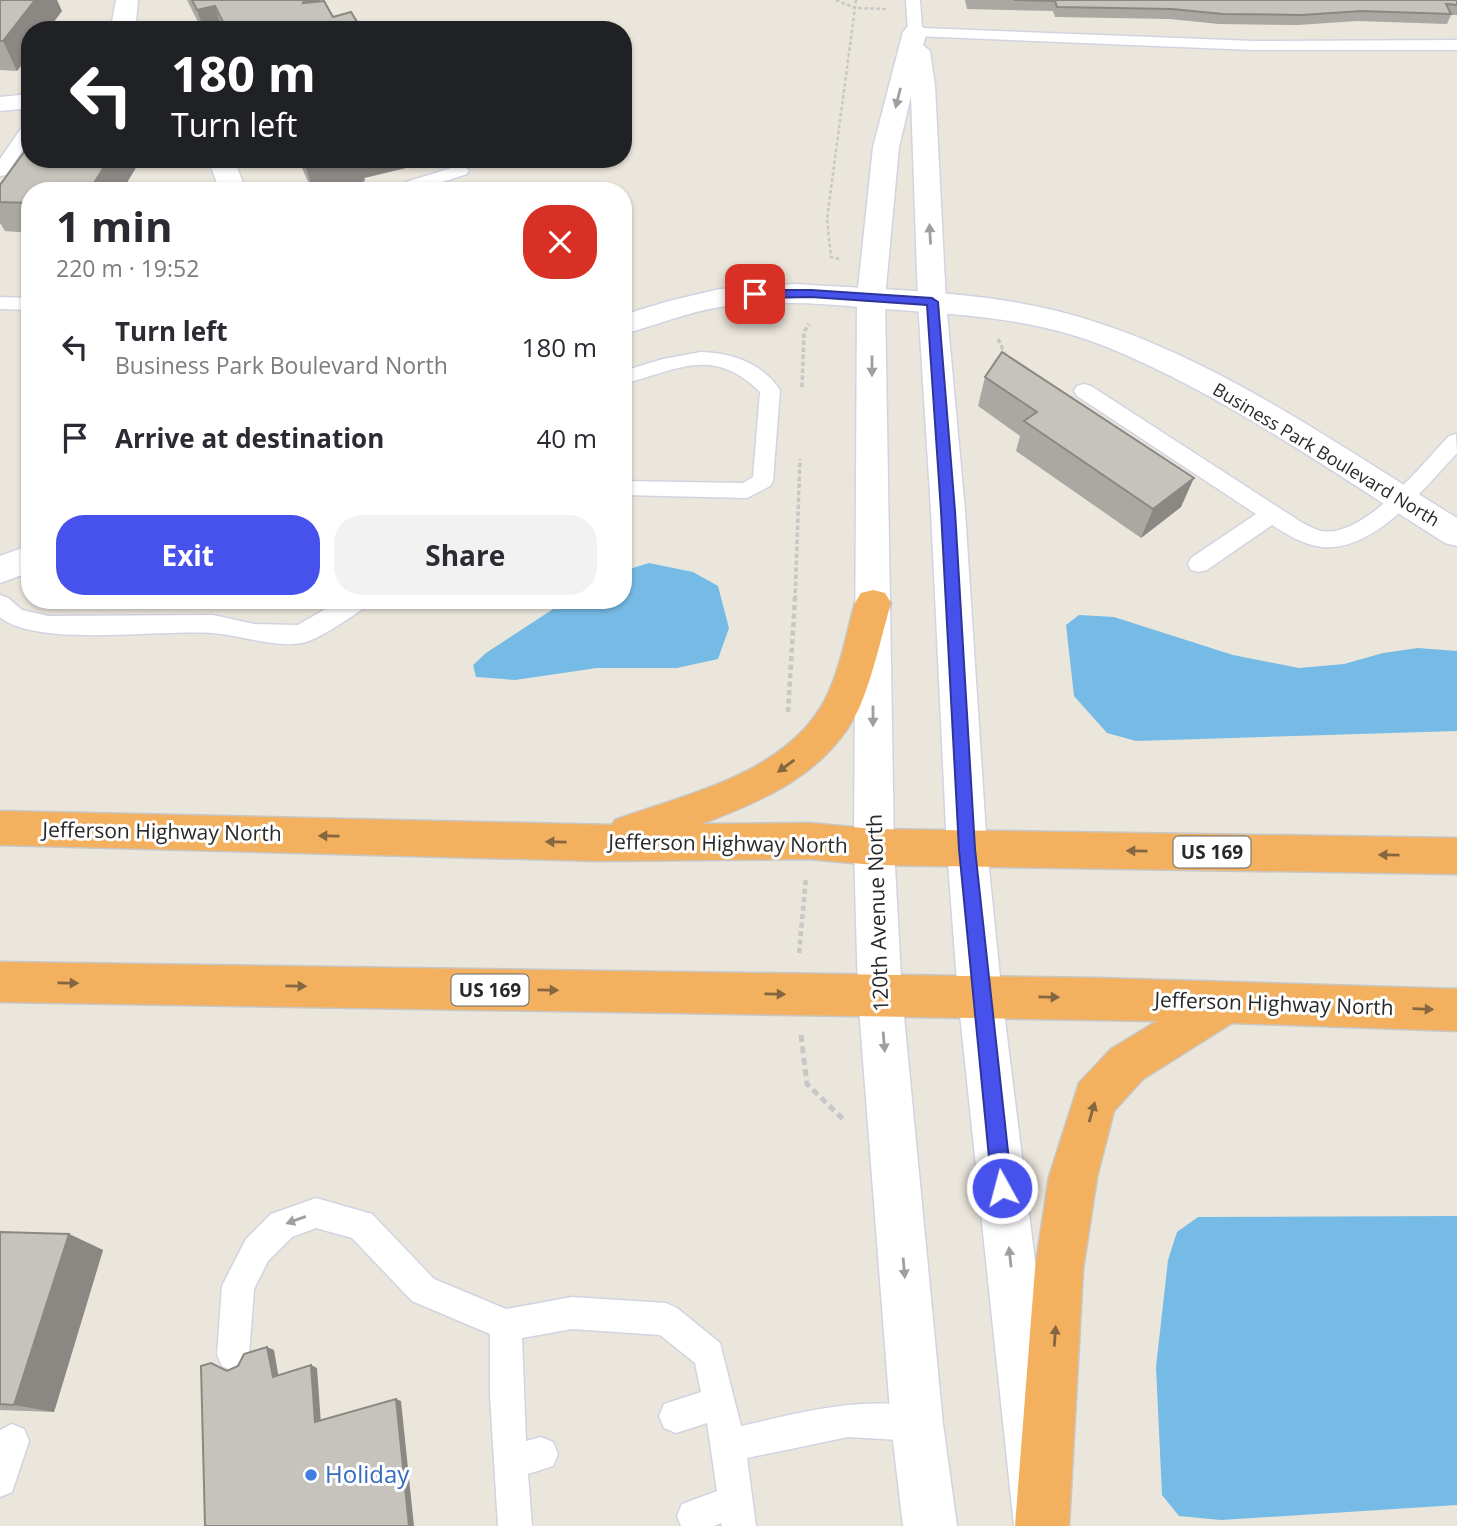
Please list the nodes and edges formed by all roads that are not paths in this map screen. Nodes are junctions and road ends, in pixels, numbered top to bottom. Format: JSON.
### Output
{"nodes":[{"id":1,"x":127,"y":0,"type":"edge"},
{"id":2,"x":913,"y":0,"type":"edge"},
{"id":3,"x":124,"y":21,"type":"edge"},
{"id":4,"x":915,"y":32,"type":"junction"},
{"id":5,"x":1457,"y":45,"type":"edge"},
{"id":6,"x":21,"y":102,"type":"edge"},
{"id":7,"x":0,"y":104,"type":"edge"},
{"id":8,"x":21,"y":140,"type":"edge"},
{"id":9,"x":460,"y":170,"type":"dead end"},
{"id":10,"x":0,"y":172,"type":"edge"},
{"id":11,"x":423,"y":182,"type":"edge"},
{"id":12,"x":871,"y":298,"type":"junction"},
{"id":13,"x":932,"y":302,"type":"junction"},
{"id":14,"x":0,"y":303,"type":"edge"},
{"id":15,"x":21,"y":304,"type":"edge"},
{"id":16,"x":632,"y":322,"type":"edge"},
{"id":17,"x":632,"y":375,"type":"edge"},
{"id":18,"x":1084,"y":391,"type":"dead end"},
{"id":19,"x":1455,"y":441,"type":"edge"},
{"id":20,"x":632,"y":488,"type":"edge"},
{"id":21,"x":1399,"y":499,"type":"junction"},
{"id":22,"x":1272,"y":514,"type":"junction"},
{"id":23,"x":1457,"y":534,"type":"edge"},
{"id":24,"x":21,"y":562,"type":"edge"},
{"id":25,"x":1199,"y":564,"type":"dead end"},
{"id":26,"x":0,"y":570,"type":"edge"},
{"id":27,"x":873,"y":603,"type":"junction"},
{"id":28,"x":0,"y":604,"type":"edge"},
{"id":29,"x":344,"y":609,"type":"edge"},
{"id":30,"x":0,"y":828,"type":"edge"},
{"id":31,"x":598,"y":843,"type":"junction"},
{"id":32,"x":874,"y":847,"type":"junction"},
{"id":33,"x":967,"y":849,"type":"junction"},
{"id":34,"x":1457,"y":856,"type":"edge"},
{"id":35,"x":0,"y":982,"type":"edge"},
{"id":36,"x":880,"y":995,"type":"junction"},
{"id":37,"x":980,"y":996,"type":"junction"},
{"id":38,"x":1227,"y":1002,"type":"junction"},
{"id":39,"x":1457,"y":1010,"type":"edge"},
{"id":40,"x":506,"y":1325,"type":"junction"},
{"id":41,"x":233,"y":1355,"type":"dead end"},
{"id":42,"x":719,"y":1403,"type":"junction"},
{"id":43,"x":676,"y":1416,"type":"dead end"},
{"id":44,"x":917,"y":1424,"type":"junction"},
{"id":45,"x":12,"y":1441,"type":"edge"},
{"id":46,"x":728,"y":1445,"type":"junction"},
{"id":47,"x":0,"y":1480,"type":"edge"},
{"id":48,"x":737,"y":1513,"type":"edge"},
{"id":49,"x":694,"y":1516,"type":"dead end"},
{"id":50,"x":515,"y":1526,"type":"edge"},
{"id":51,"x":930,"y":1526,"type":"edge"},
{"id":52,"x":1041,"y":1526,"type":"edge"}],
"edges":[{"from":1,"to":3,"type":"street"},
{"from":2,"to":4,"type":"lane"},
{"from":4,"to":5,"type":"lane"},
{"from":4,"to":12,"type":"street","name":"120th Avenue North","one_way":true},
{"from":13,"to":4,"type":"street","one_way":true},
{"from":6,"to":7,"type":"street"},
{"from":8,"to":10,"type":"lane"},
{"from":9,"to":11,"type":"lane"},
{"from":12,"to":13,"type":"street","name":"Business Park Boulevard North"},
{"from":12,"to":16,"type":"street","name":"Business Park Boulevard North"},
{"from":12,"to":27,"type":"street","name":"120th Avenue North","one_way":true},
{"from":13,"to":21,"type":"street","name":"Business Park Boulevard North"},
{"from":13,"to":33,"type":"street"},
{"from":14,"to":15,"type":"lane"},
{"from":17,"to":20,"type":"lane"},
{"from":18,"to":22,"type":"lane"},
{"from":19,"to":21,"type":"lane"},
{"from":21,"to":22,"type":"lane"},
{"from":21,"to":23,"type":"street","name":"Business Park Boulevard North"},
{"from":22,"to":25,"type":"lane"},
{"from":24,"to":26,"type":"street"},
{"from":27,"to":31,"type":"highway","one_way":true},
{"from":27,"to":32,"type":"street","name":"120th Avenue North","one_way":true},
{"from":28,"to":29,"type":"lane"},
{"from":31,"to":30,"type":"highway","name":"Jefferson Highway North","number":"US 169","one_way":true},
{"from":31,"to":32,"type":"highway","name":"Jefferson Highway North","number":"US 169"},
{"from":32,"to":33,"type":"highway","name":"Jefferson Highway North","number":"US 169"},
{"from":32,"to":36,"type":"street","name":"120th Avenue North"},
{"from":34,"to":33,"type":"highway","name":"Jefferson Highway North","number":"US 169","one_way":true},
{"from":33,"to":37,"type":"street"},
{"from":35,"to":36,"type":"highway","name":"Jefferson Highway North","number":"US 169","one_way":true},
{"from":36,"to":37,"type":"highway","name":"Jefferson Highway North","number":"US 169"},
{"from":36,"to":44,"type":"street","name":"120th Avenue North","one_way":true},
{"from":37,"to":38,"type":"highway","name":"Jefferson Highway North","number":"US 169","one_way":true},
{"from":52,"to":37,"type":"street","one_way":true},
{"from":38,"to":39,"type":"highway","name":"Jefferson Highway North","number":"US 169","one_way":true},
{"from":52,"to":38,"type":"highway","one_way":true},
{"from":40,"to":41,"type":"lane","one_way":true},
{"from":40,"to":42,"type":"lane"},
{"from":40,"to":50,"type":"lane"},
{"from":42,"to":43,"type":"lane"},
{"from":42,"to":46,"type":"lane"},
{"from":44,"to":46,"type":"lane"},
{"from":44,"to":51,"type":"street","name":"120th Avenue North"},
{"from":45,"to":47,"type":"lane"},
{"from":46,"to":48,"type":"lane"},
{"from":48,"to":49,"type":"lane"}]}
